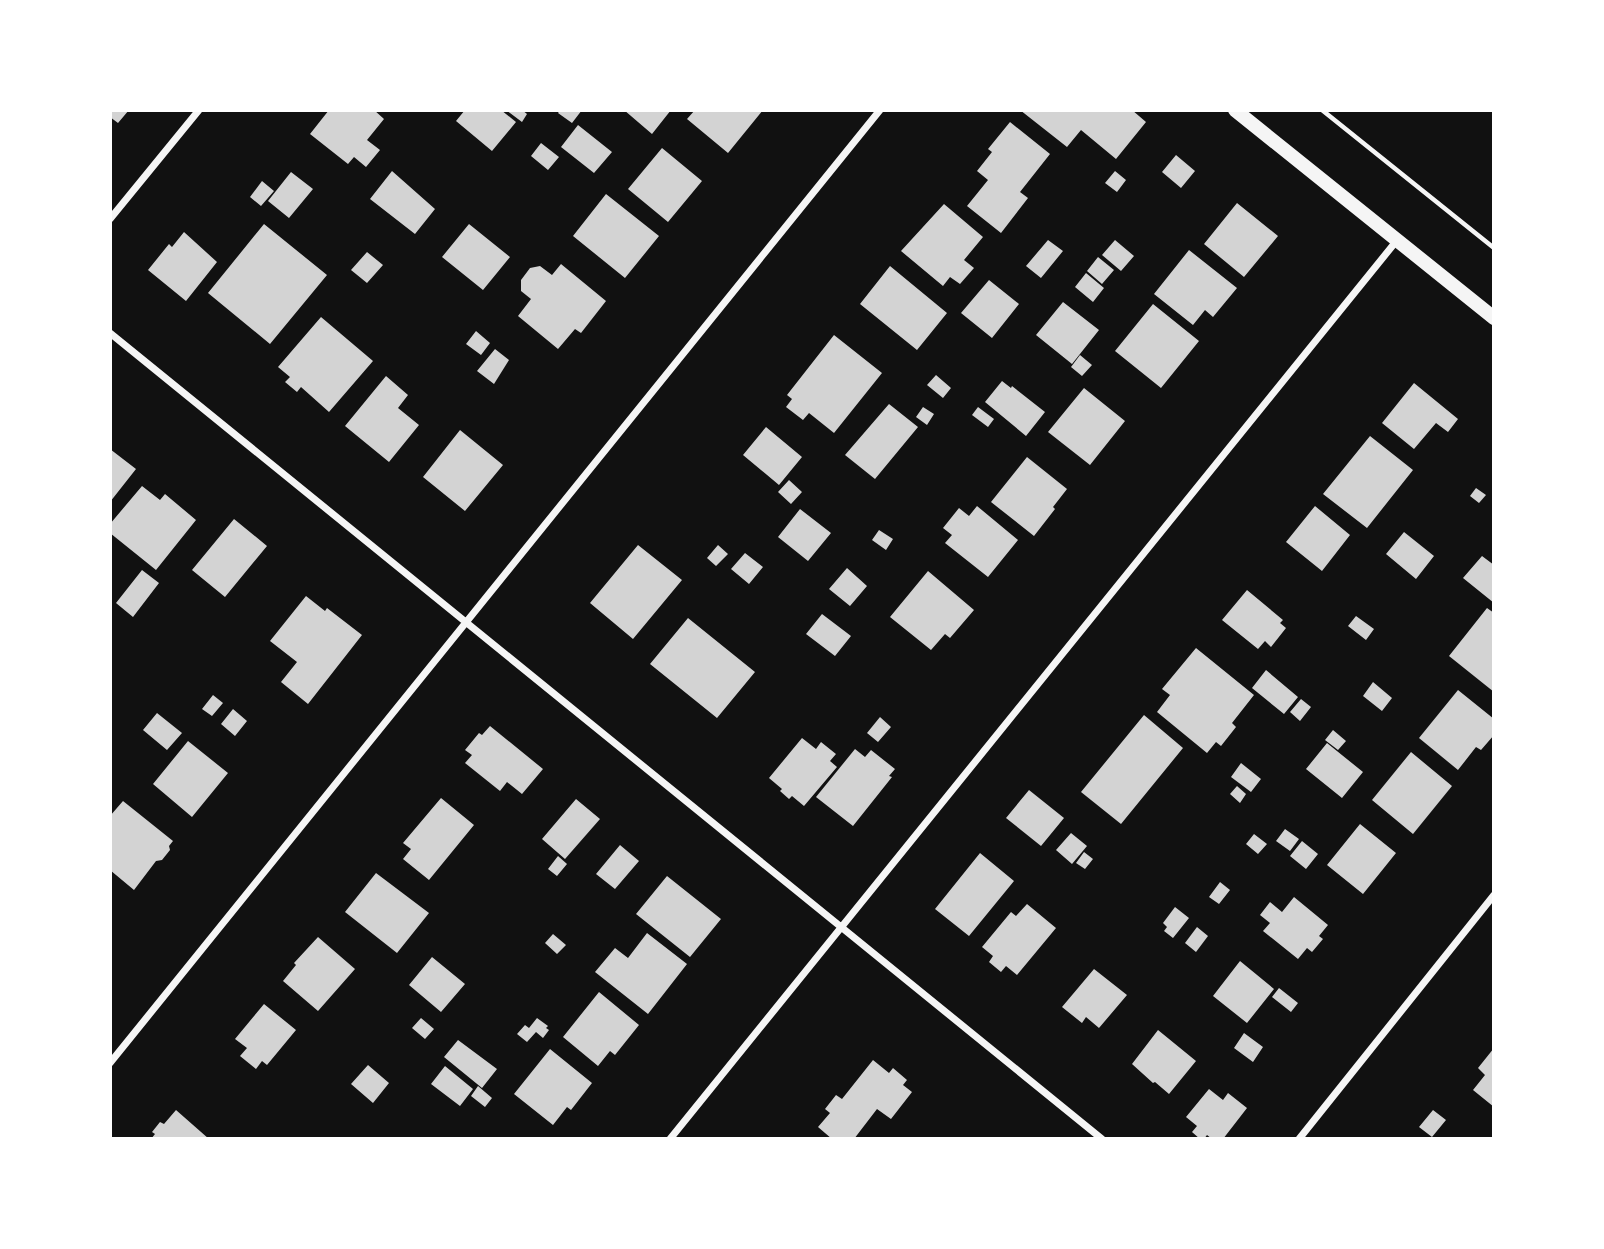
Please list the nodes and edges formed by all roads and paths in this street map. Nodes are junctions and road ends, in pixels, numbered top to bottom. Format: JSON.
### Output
{"nodes":[{"id":1,"x":198,"y":110,"type":"edge"},
{"id":2,"x":880,"y":110,"type":"edge"},
{"id":3,"x":1235,"y":110,"type":"edge"},
{"id":4,"x":1322,"y":110,"type":"edge"},
{"id":5,"x":110,"y":219,"type":"edge"},
{"id":6,"x":1398,"y":239,"type":"junction"},
{"id":7,"x":1494,"y":248,"type":"edge"},
{"id":8,"x":1494,"y":318,"type":"edge"},
{"id":9,"x":110,"y":333,"type":"edge"},
{"id":10,"x":465,"y":623,"type":"junction"},
{"id":11,"x":1494,"y":895,"type":"edge"},
{"id":12,"x":842,"y":928,"type":"junction"},
{"id":13,"x":110,"y":1063,"type":"edge"},
{"id":14,"x":670,"y":1139,"type":"edge"},
{"id":15,"x":1102,"y":1139,"type":"edge"},
{"id":16,"x":1299,"y":1139,"type":"edge"}],
"edges":[{"from":1,"to":5,"type":"street"},
{"from":2,"to":10,"type":"street"},
{"from":3,"to":6,"type":"main road"},
{"from":4,"to":7,"type":"path"},
{"from":6,"to":8,"type":"main road"},
{"from":6,"to":12,"type":"street"},
{"from":9,"to":10,"type":"street"},
{"from":10,"to":12,"type":"street"},
{"from":10,"to":13,"type":"street"},
{"from":11,"to":16,"type":"street"},
{"from":12,"to":14,"type":"street"},
{"from":12,"to":15,"type":"street"}]}
